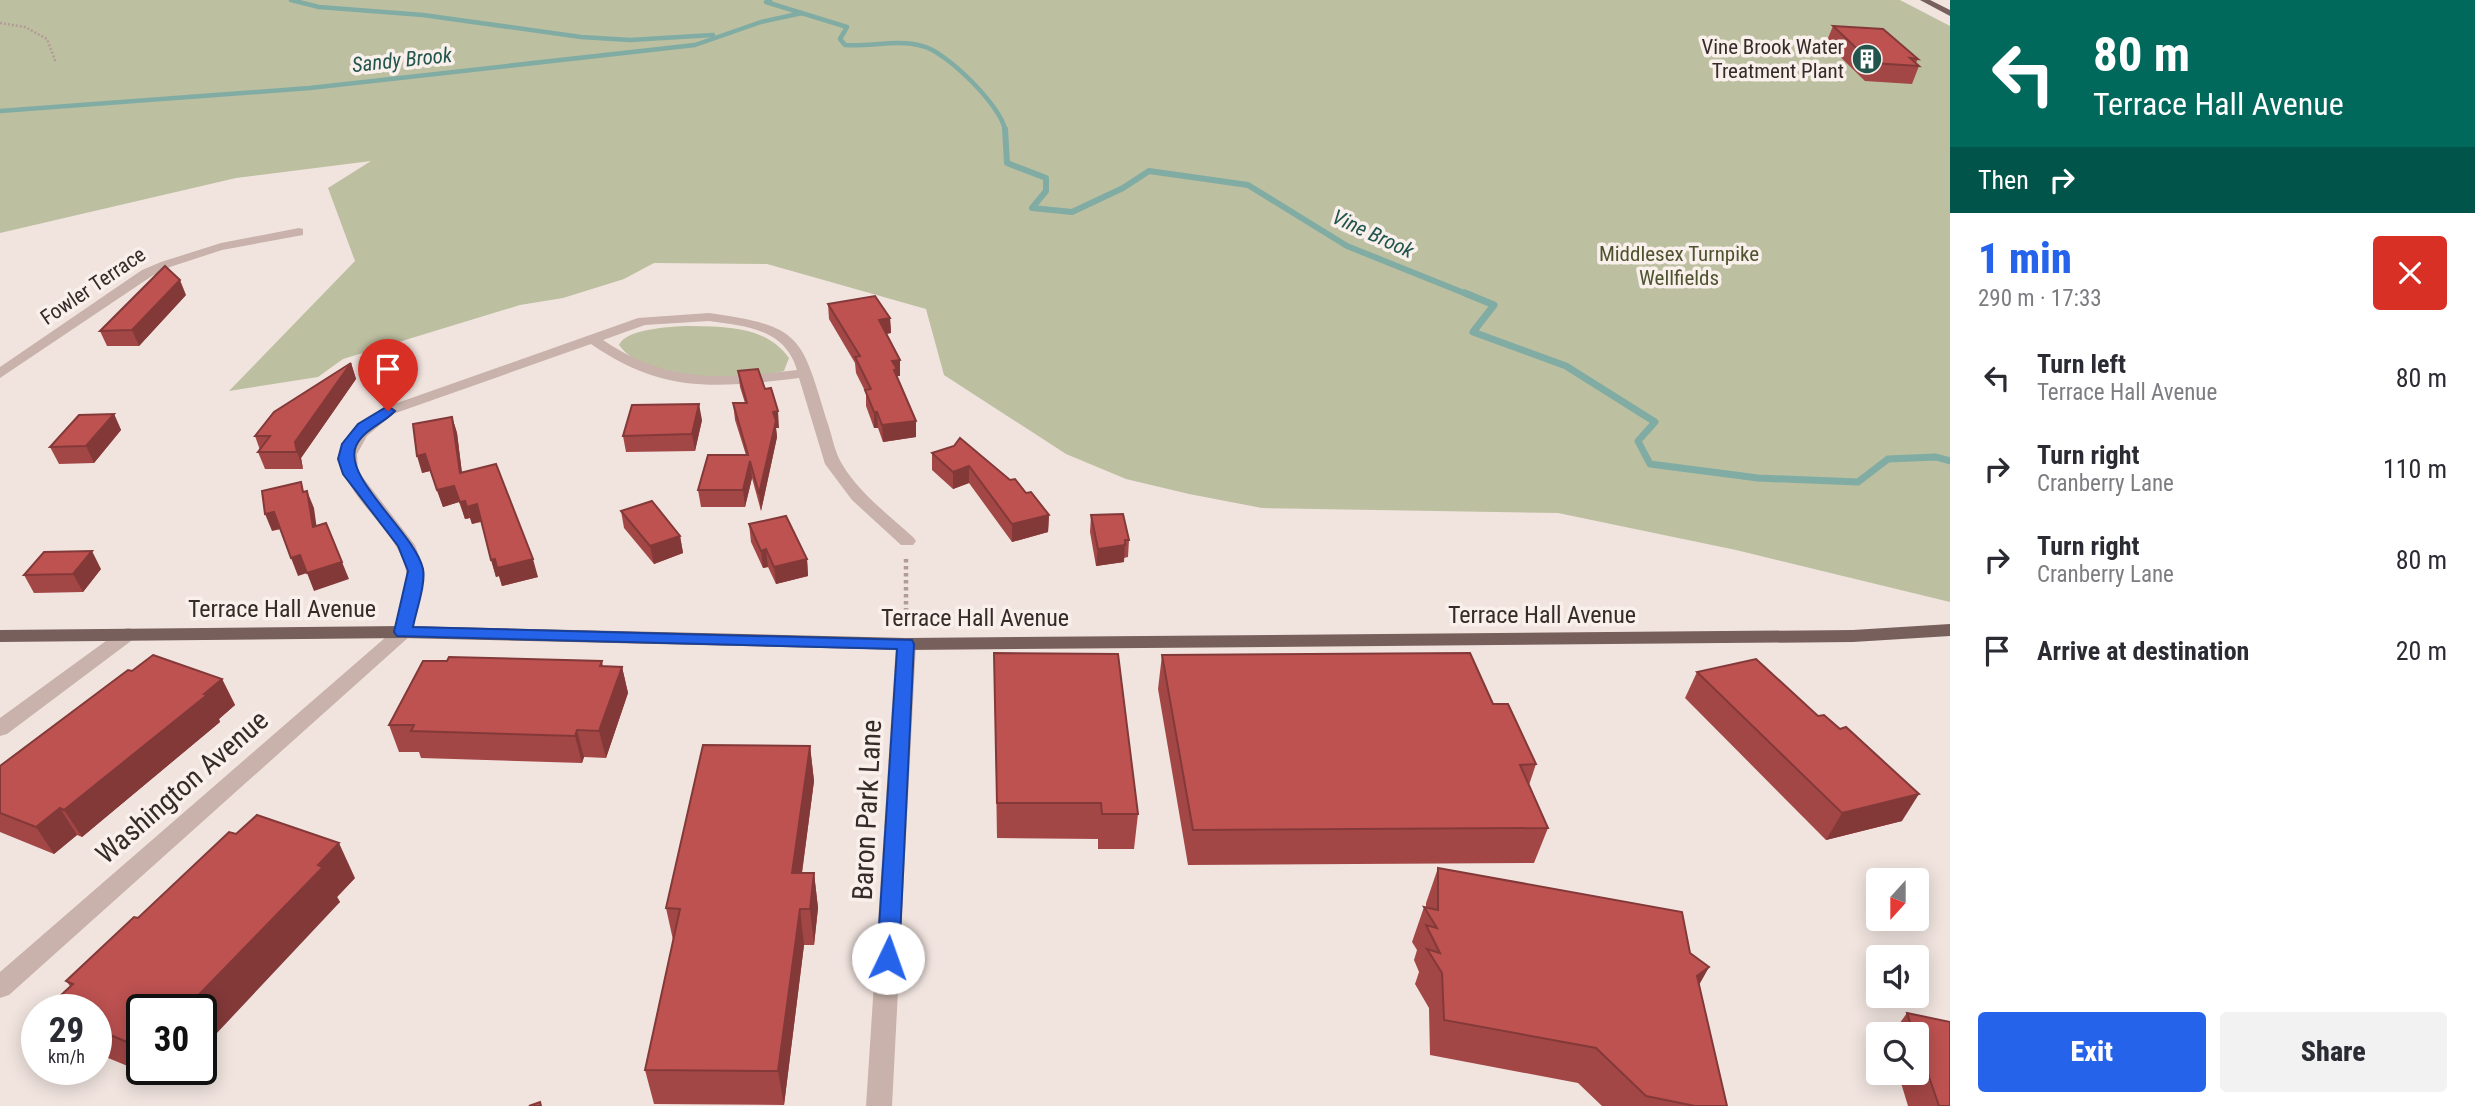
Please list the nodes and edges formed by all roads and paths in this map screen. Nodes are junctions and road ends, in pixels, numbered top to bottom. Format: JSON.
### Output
{"nodes":[{"id":1,"x":1924,"y":0,"type":"edge"},
{"id":2,"x":1950,"y":13,"type":"edge"},
{"id":3,"x":0,"y":23,"type":"edge"},
{"id":4,"x":56,"y":63,"type":"dead end"},
{"id":5,"x":299,"y":232,"type":"dead end"},
{"id":6,"x":591,"y":338,"type":"junction"},
{"id":7,"x":806,"y":373,"type":"junction"},
{"id":8,"x":0,"y":374,"type":"edge"},
{"id":9,"x":907,"y":541,"type":"joint"},
{"id":10,"x":1950,"y":630,"type":"edge"},
{"id":11,"x":403,"y":632,"type":"junction"},
{"id":12,"x":128,"y":634,"type":"junction"},
{"id":13,"x":0,"y":636,"type":"edge"},
{"id":14,"x":906,"y":644,"type":"junction"},
{"id":15,"x":0,"y":729,"type":"edge"},
{"id":16,"x":0,"y":987,"type":"edge"},
{"id":17,"x":879,"y":1106,"type":"edge"}],
"edges":[{"from":1,"to":2,"type":"main road"},
{"from":3,"to":4,"type":"path"},
{"from":5,"to":8,"type":"street","name":"Fowler Terrace"},
{"from":6,"to":7,"type":"street"},
{"from":6,"to":7,"type":"street"},
{"from":6,"to":11,"type":"street"},
{"from":7,"to":9,"type":"street"},
{"from":9,"to":14,"type":"path"},
{"from":10,"to":14,"type":"main road","name":"Terrace Hall Avenue"},
{"from":11,"to":12,"type":"main road","name":"Terrace Hall Avenue"},
{"from":11,"to":14,"type":"main road","name":"Terrace Hall Avenue"},
{"from":11,"to":16,"type":"street","name":"Washington Avenue"},
{"from":12,"to":13,"type":"main road","name":"Terrace Hall Avenue"},
{"from":12,"to":15,"type":"street"},
{"from":14,"to":17,"type":"street","name":"Baron Park Lane"}]}
